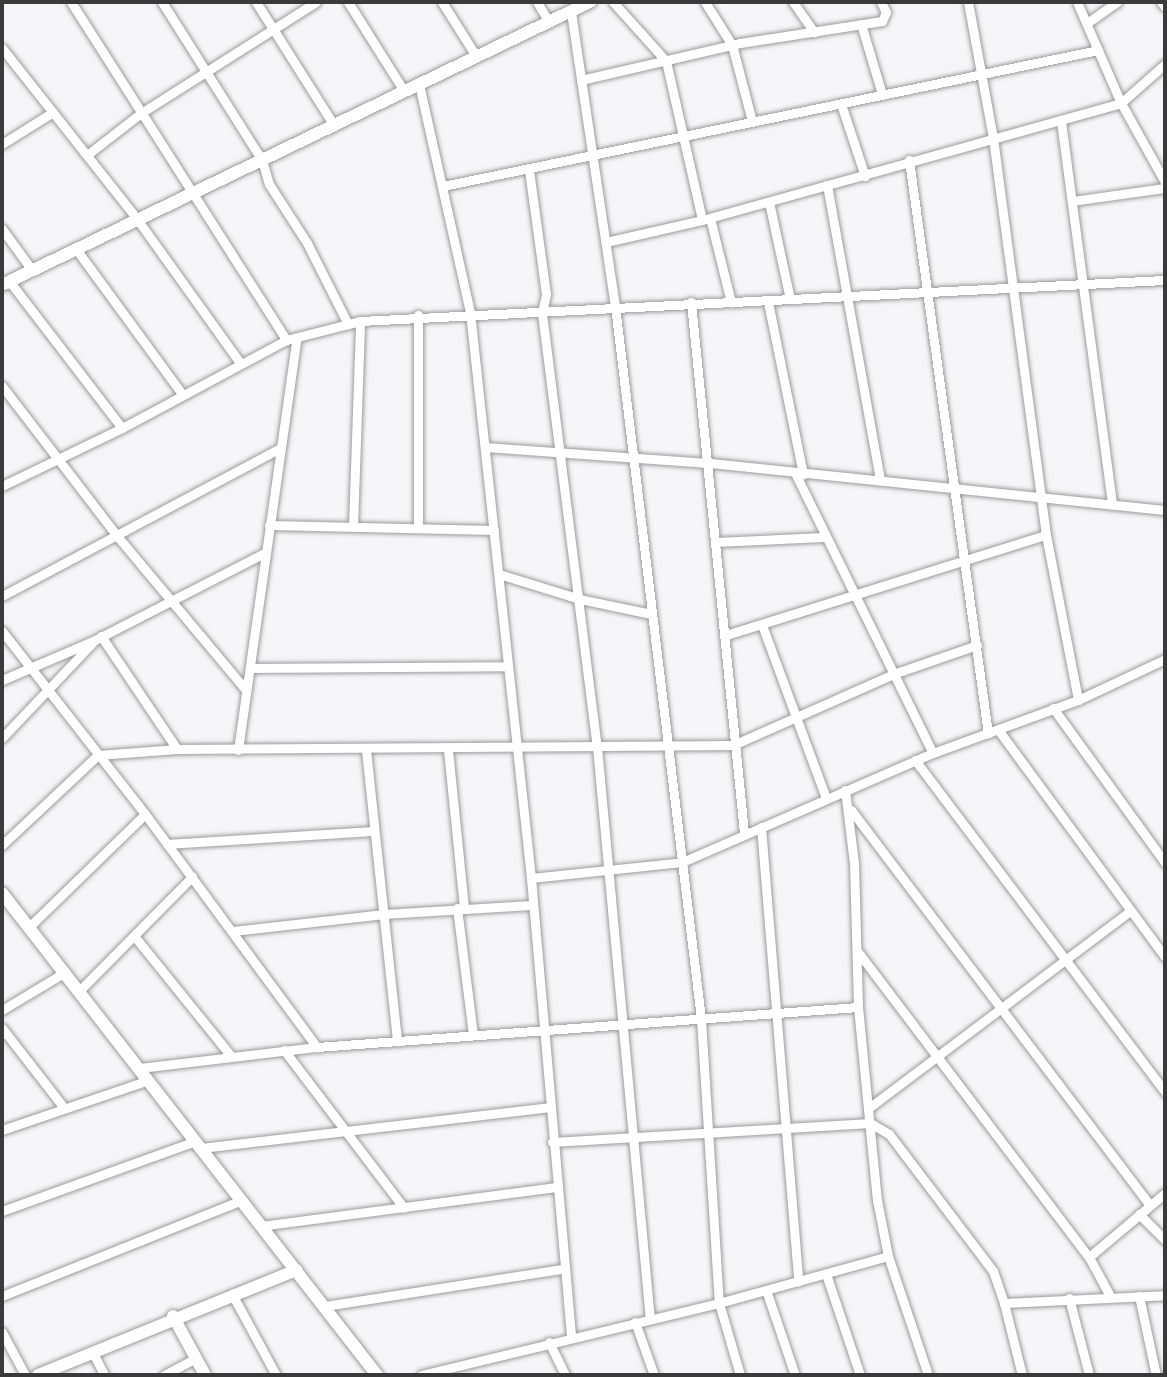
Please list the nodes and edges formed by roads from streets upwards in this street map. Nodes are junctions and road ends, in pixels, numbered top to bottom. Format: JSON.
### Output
{"nodes":[{"id":1,"x":71,"y":2,"type":"edge"},
{"id":2,"x":162,"y":2,"type":"edge"},
{"id":3,"x":256,"y":2,"type":"edge"},
{"id":4,"x":316,"y":2,"type":"edge"},
{"id":5,"x":348,"y":2,"type":"edge"},
{"id":6,"x":442,"y":2,"type":"edge"},
{"id":7,"x":537,"y":2,"type":"edge"},
{"id":8,"x":590,"y":2,"type":"edge"},
{"id":9,"x":613,"y":2,"type":"edge"},
{"id":10,"x":705,"y":2,"type":"edge"},
{"id":11,"x":793,"y":2,"type":"edge"},
{"id":12,"x":881,"y":2,"type":"edge"},
{"id":13,"x":968,"y":2,"type":"edge"},
{"id":14,"x":1077,"y":2,"type":"edge"},
{"id":15,"x":1117,"y":2,"type":"edge"},
{"id":16,"x":1161,"y":2,"type":"edge"},
{"id":17,"x":1165,"y":7,"type":"edge"},
{"id":18,"x":571,"y":12,"type":"junction"},
{"id":19,"x":549,"y":22,"type":"junction"},
{"id":20,"x":1087,"y":23,"type":"junction"},
{"id":21,"x":861,"y":24,"type":"junction"},
{"id":22,"x":275,"y":30,"type":"junction"},
{"id":23,"x":814,"y":32,"type":"junction"},
{"id":24,"x":732,"y":45,"type":"junction"},
{"id":25,"x":2,"y":48,"type":"edge"},
{"id":26,"x":1098,"y":50,"type":"junction"},
{"id":27,"x":476,"y":56,"type":"junction"},
{"id":28,"x":666,"y":61,"type":"junction"},
{"id":29,"x":1165,"y":64,"type":"edge"},
{"id":30,"x":206,"y":73,"type":"junction"},
{"id":31,"x":980,"y":73,"type":"junction"},
{"id":32,"x":581,"y":80,"type":"junction"},
{"id":33,"x":419,"y":84,"type":"junction"},
{"id":34,"x":404,"y":90,"type":"junction"},
{"id":35,"x":881,"y":94,"type":"junction"},
{"id":36,"x":1121,"y":103,"type":"junction"},
{"id":37,"x":841,"y":104,"type":"junction"},
{"id":38,"x":52,"y":112,"type":"junction"},
{"id":39,"x":141,"y":113,"type":"junction"},
{"id":40,"x":752,"y":121,"type":"junction"},
{"id":41,"x":1061,"y":121,"type":"junction"},
{"id":42,"x":333,"y":124,"type":"junction"},
{"id":43,"x":682,"y":138,"type":"junction"},
{"id":44,"x":993,"y":138,"type":"junction"},
{"id":45,"x":2,"y":144,"type":"edge"},
{"id":46,"x":87,"y":155,"type":"junction"},
{"id":47,"x":591,"y":156,"type":"junction"},
{"id":48,"x":909,"y":159,"type":"junction"},
{"id":49,"x":262,"y":160,"type":"junction"},
{"id":50,"x":529,"y":170,"type":"junction"},
{"id":51,"x":864,"y":176,"type":"junction"},
{"id":52,"x":1165,"y":182,"type":"edge"},
{"id":53,"x":827,"y":185,"type":"junction"},
{"id":54,"x":443,"y":186,"type":"junction"},
{"id":55,"x":1165,"y":188,"type":"edge"},
{"id":56,"x":191,"y":192,"type":"junction"},
{"id":57,"x":1072,"y":201,"type":"junction"},
{"id":58,"x":769,"y":202,"type":"junction"},
{"id":59,"x":137,"y":219,"type":"junction"},
{"id":60,"x":706,"y":219,"type":"junction"},
{"id":61,"x":2,"y":229,"type":"edge"},
{"id":62,"x":606,"y":242,"type":"junction"},
{"id":63,"x":76,"y":249,"type":"junction"},
{"id":64,"x":32,"y":270,"type":"junction"},
{"id":65,"x":1165,"y":280,"type":"edge"},
{"id":66,"x":6,"y":284,"type":"edge"},
{"id":67,"x":1086,"y":285,"type":"junction"},
{"id":68,"x":1011,"y":288,"type":"junction"},
{"id":69,"x":929,"y":294,"type":"junction"},
{"id":70,"x":849,"y":298,"type":"junction"},
{"id":71,"x":790,"y":299,"type":"junction"},
{"id":72,"x":691,"y":302,"type":"junction"},
{"id":73,"x":730,"y":302,"type":"junction"},
{"id":74,"x":768,"y":302,"type":"junction"},
{"id":75,"x":615,"y":306,"type":"junction"},
{"id":76,"x":470,"y":312,"type":"junction"},
{"id":77,"x":542,"y":313,"type":"junction"},
{"id":78,"x":418,"y":315,"type":"junction"},
{"id":79,"x":360,"y":321,"type":"junction"},
{"id":80,"x":348,"y":324,"type":"junction"},
{"id":81,"x":297,"y":338,"type":"junction"},
{"id":82,"x":286,"y":340,"type":"junction"},
{"id":83,"x":241,"y":364,"type":"junction"},
{"id":84,"x":2,"y":386,"type":"edge"},
{"id":85,"x":183,"y":395,"type":"junction"},
{"id":86,"x":122,"y":428,"type":"junction"},
{"id":87,"x":279,"y":447,"type":"junction"},
{"id":88,"x":486,"y":447,"type":"junction"},
{"id":89,"x":559,"y":452,"type":"junction"},
{"id":90,"x":56,"y":458,"type":"junction"},
{"id":91,"x":631,"y":459,"type":"junction"},
{"id":92,"x":709,"y":463,"type":"junction"},
{"id":93,"x":799,"y":474,"type":"junction"},
{"id":94,"x":880,"y":480,"type":"junction"},
{"id":95,"x":2,"y":485,"type":"edge"},
{"id":96,"x":954,"y":487,"type":"junction"},
{"id":97,"x":1041,"y":497,"type":"junction"},
{"id":98,"x":1112,"y":505,"type":"junction"},
{"id":99,"x":1165,"y":510,"type":"edge"},
{"id":100,"x":269,"y":525,"type":"junction"},
{"id":101,"x":353,"y":526,"type":"junction"},
{"id":102,"x":418,"y":528,"type":"junction"},
{"id":103,"x":494,"y":530,"type":"junction"},
{"id":104,"x":1046,"y":535,"type":"junction"},
{"id":105,"x":118,"y":537,"type":"junction"},
{"id":106,"x":824,"y":537,"type":"junction"},
{"id":107,"x":716,"y":542,"type":"junction"},
{"id":108,"x":264,"y":553,"type":"junction"},
{"id":109,"x":963,"y":563,"type":"junction"},
{"id":110,"x":499,"y":574,"type":"junction"},
{"id":111,"x":852,"y":594,"type":"junction"},
{"id":112,"x":2,"y":596,"type":"edge"},
{"id":113,"x":580,"y":599,"type":"junction"},
{"id":114,"x":168,"y":600,"type":"junction"},
{"id":115,"x":651,"y":614,"type":"junction"},
{"id":116,"x":762,"y":625,"type":"junction"},
{"id":117,"x":2,"y":631,"type":"edge"},
{"id":118,"x":726,"y":635,"type":"junction"},
{"id":119,"x":97,"y":638,"type":"junction"},
{"id":120,"x":977,"y":645,"type":"junction"},
{"id":121,"x":1165,"y":659,"type":"edge"},
{"id":122,"x":30,"y":666,"type":"junction"},
{"id":123,"x":507,"y":666,"type":"junction"},
{"id":124,"x":250,"y":668,"type":"junction"},
{"id":125,"x":893,"y":674,"type":"junction"},
{"id":126,"x":2,"y":680,"type":"edge"},
{"id":127,"x":246,"y":689,"type":"junction"},
{"id":128,"x":50,"y":692,"type":"junction"},
{"id":129,"x":1078,"y":700,"type":"junction"},
{"id":130,"x":1053,"y":708,"type":"junction"},
{"id":131,"x":794,"y":719,"type":"junction"},
{"id":132,"x":999,"y":731,"type":"junction"},
{"id":133,"x":988,"y":734,"type":"junction"},
{"id":134,"x":2,"y":738,"type":"edge"},
{"id":135,"x":733,"y":745,"type":"junction"},
{"id":136,"x":518,"y":747,"type":"junction"},
{"id":137,"x":597,"y":747,"type":"junction"},
{"id":138,"x":666,"y":748,"type":"junction"},
{"id":139,"x":177,"y":749,"type":"junction"},
{"id":140,"x":238,"y":750,"type":"junction"},
{"id":141,"x":366,"y":750,"type":"junction"},
{"id":142,"x":448,"y":750,"type":"junction"},
{"id":143,"x":933,"y":753,"type":"junction"},
{"id":144,"x":98,"y":755,"type":"junction"},
{"id":145,"x":915,"y":760,"type":"junction"},
{"id":146,"x":845,"y":790,"type":"junction"},
{"id":147,"x":827,"y":798,"type":"junction"},
{"id":148,"x":849,"y":808,"type":"junction"},
{"id":149,"x":145,"y":814,"type":"junction"},
{"id":150,"x":761,"y":827,"type":"junction"},
{"id":151,"x":373,"y":831,"type":"junction"},
{"id":152,"x":744,"y":833,"type":"junction"},
{"id":153,"x":167,"y":844,"type":"junction"},
{"id":154,"x":2,"y":845,"type":"edge"},
{"id":155,"x":682,"y":862,"type":"junction"},
{"id":156,"x":1165,"y":863,"type":"edge"},
{"id":157,"x":607,"y":871,"type":"junction"},
{"id":158,"x":192,"y":877,"type":"junction"},
{"id":159,"x":531,"y":878,"type":"junction"},
{"id":160,"x":2,"y":893,"type":"edge"},
{"id":161,"x":531,"y":905,"type":"junction"},
{"id":162,"x":461,"y":908,"type":"junction"},
{"id":163,"x":1129,"y":912,"type":"junction"},
{"id":164,"x":384,"y":914,"type":"junction"},
{"id":165,"x":29,"y":927,"type":"junction"},
{"id":166,"x":233,"y":931,"type":"junction"},
{"id":167,"x":135,"y":937,"type":"junction"},
{"id":168,"x":858,"y":952,"type":"junction"},
{"id":169,"x":1165,"y":957,"type":"edge"},
{"id":170,"x":1064,"y":960,"type":"junction"},
{"id":171,"x":65,"y":972,"type":"junction"},
{"id":172,"x":79,"y":991,"type":"junction"},
{"id":173,"x":858,"y":1007,"type":"junction"},
{"id":174,"x":2,"y":1010,"type":"edge"},
{"id":175,"x":1003,"y":1010,"type":"junction"},
{"id":176,"x":773,"y":1013,"type":"junction"},
{"id":177,"x":701,"y":1019,"type":"junction"},
{"id":178,"x":623,"y":1024,"type":"junction"},
{"id":179,"x":2,"y":1028,"type":"edge"},
{"id":180,"x":542,"y":1029,"type":"junction"},
{"id":181,"x":473,"y":1035,"type":"junction"},
{"id":182,"x":397,"y":1041,"type":"junction"},
{"id":183,"x":317,"y":1047,"type":"junction"},
{"id":184,"x":284,"y":1050,"type":"junction"},
{"id":185,"x":231,"y":1056,"type":"junction"},
{"id":186,"x":935,"y":1060,"type":"junction"},
{"id":187,"x":140,"y":1068,"type":"junction"},
{"id":188,"x":149,"y":1080,"type":"junction"},
{"id":189,"x":1165,"y":1092,"type":"edge"},
{"id":190,"x":549,"y":1107,"type":"junction"},
{"id":191,"x":870,"y":1107,"type":"junction"},
{"id":192,"x":64,"y":1108,"type":"junction"},
{"id":193,"x":870,"y":1123,"type":"junction"},
{"id":194,"x":783,"y":1128,"type":"junction"},
{"id":195,"x":343,"y":1129,"type":"junction"},
{"id":196,"x":2,"y":1130,"type":"edge"},
{"id":197,"x":709,"y":1135,"type":"junction"},
{"id":198,"x":632,"y":1136,"type":"junction"},
{"id":199,"x":552,"y":1142,"type":"junction"},
{"id":200,"x":198,"y":1144,"type":"junction"},
{"id":201,"x":557,"y":1187,"type":"junction"},
{"id":202,"x":1165,"y":1193,"type":"edge"},
{"id":203,"x":240,"y":1201,"type":"junction"},
{"id":204,"x":1150,"y":1205,"type":"junction"},
{"id":205,"x":404,"y":1208,"type":"junction"},
{"id":206,"x":2,"y":1211,"type":"edge"},
{"id":207,"x":1139,"y":1214,"type":"junction"},
{"id":208,"x":260,"y":1226,"type":"junction"},
{"id":209,"x":1165,"y":1240,"type":"edge"},
{"id":210,"x":888,"y":1256,"type":"junction"},
{"id":211,"x":1089,"y":1257,"type":"junction"},
{"id":212,"x":562,"y":1269,"type":"junction"},
{"id":213,"x":297,"y":1270,"type":"junction"},
{"id":214,"x":826,"y":1274,"type":"junction"},
{"id":215,"x":798,"y":1281,"type":"junction"},
{"id":216,"x":766,"y":1290,"type":"junction"},
{"id":217,"x":232,"y":1294,"type":"junction"},
{"id":218,"x":1165,"y":1295,"type":"edge"},
{"id":219,"x":2,"y":1296,"type":"edge"},
{"id":220,"x":1110,"y":1296,"type":"junction"},
{"id":221,"x":1139,"y":1296,"type":"junction"},
{"id":222,"x":1069,"y":1298,"type":"junction"},
{"id":223,"x":719,"y":1303,"type":"junction"},
{"id":224,"x":1004,"y":1303,"type":"junction"},
{"id":225,"x":325,"y":1306,"type":"junction"},
{"id":226,"x":173,"y":1317,"type":"junction"},
{"id":227,"x":650,"y":1320,"type":"junction"},
{"id":228,"x":635,"y":1322,"type":"junction"},
{"id":229,"x":2,"y":1332,"type":"edge"},
{"id":230,"x":571,"y":1337,"type":"junction"},
{"id":231,"x":549,"y":1342,"type":"junction"},
{"id":232,"x":92,"y":1351,"type":"junction"},
{"id":233,"x":196,"y":1358,"type":"junction"},
{"id":234,"x":462,"y":1365,"type":"junction"},
{"id":235,"x":24,"y":1375,"type":"edge"},
{"id":236,"x":38,"y":1375,"type":"edge"},
{"id":237,"x":104,"y":1375,"type":"edge"},
{"id":238,"x":164,"y":1375,"type":"edge"},
{"id":239,"x":205,"y":1375,"type":"edge"},
{"id":240,"x":276,"y":1375,"type":"edge"},
{"id":241,"x":377,"y":1375,"type":"edge"},
{"id":242,"x":421,"y":1375,"type":"edge"},
{"id":243,"x":469,"y":1375,"type":"edge"},
{"id":244,"x":565,"y":1375,"type":"edge"},
{"id":245,"x":654,"y":1375,"type":"edge"},
{"id":246,"x":740,"y":1375,"type":"edge"},
{"id":247,"x":794,"y":1375,"type":"edge"},
{"id":248,"x":860,"y":1375,"type":"edge"},
{"id":249,"x":928,"y":1375,"type":"edge"},
{"id":250,"x":1022,"y":1375,"type":"edge"},
{"id":251,"x":1089,"y":1375,"type":"edge"},
{"id":252,"x":1156,"y":1375,"type":"edge"}],
"edges":[{"from":1,"to":39,"type":"street"},
{"from":2,"to":30,"type":"street"},
{"from":3,"to":22,"type":"street"},
{"from":4,"to":22,"type":"street"},
{"from":5,"to":34,"type":"street"},
{"from":6,"to":27,"type":"street"},
{"from":7,"to":19,"type":"street"},
{"from":8,"to":18,"type":"street"},
{"from":9,"to":28,"type":"street"},
{"from":10,"to":24,"type":"street"},
{"from":11,"to":23,"type":"street"},
{"from":12,"to":21,"type":"street"},
{"from":13,"to":31,"type":"street"},
{"from":14,"to":20,"type":"street"},
{"from":15,"to":20,"type":"street"},
{"from":16,"to":17,"type":"street"},
{"from":18,"to":19,"type":"street"},
{"from":18,"to":32,"type":"street"},
{"from":19,"to":27,"type":"street"},
{"from":20,"to":26,"type":"street"},
{"from":21,"to":23,"type":"street"},
{"from":21,"to":35,"type":"street"},
{"from":22,"to":30,"type":"street"},
{"from":22,"to":42,"type":"street"},
{"from":23,"to":24,"type":"street"},
{"from":24,"to":28,"type":"street"},
{"from":24,"to":40,"type":"street"},
{"from":25,"to":38,"type":"street"},
{"from":26,"to":31,"type":"street"},
{"from":26,"to":36,"type":"street"},
{"from":27,"to":33,"type":"street"},
{"from":28,"to":32,"type":"street"},
{"from":28,"to":43,"type":"street"},
{"from":29,"to":36,"type":"street"},
{"from":30,"to":39,"type":"street"},
{"from":30,"to":49,"type":"street"},
{"from":31,"to":35,"type":"street"},
{"from":31,"to":44,"type":"street"},
{"from":32,"to":47,"type":"street"},
{"from":33,"to":34,"type":"street"},
{"from":33,"to":54,"type":"street"},
{"from":34,"to":42,"type":"street"},
{"from":35,"to":37,"type":"street"},
{"from":36,"to":41,"type":"street"},
{"from":36,"to":52,"type":"street"},
{"from":37,"to":40,"type":"street"},
{"from":37,"to":51,"type":"street"},
{"from":38,"to":45,"type":"street"},
{"from":38,"to":46,"type":"street"},
{"from":39,"to":46,"type":"street"},
{"from":39,"to":56,"type":"street"},
{"from":40,"to":43,"type":"street"},
{"from":41,"to":44,"type":"street"},
{"from":41,"to":57,"type":"street"},
{"from":42,"to":49,"type":"street"},
{"from":43,"to":47,"type":"street"},
{"from":43,"to":60,"type":"street"},
{"from":44,"to":48,"type":"street"},
{"from":44,"to":68,"type":"street"},
{"from":46,"to":59,"type":"street"},
{"from":47,"to":50,"type":"street"},
{"from":47,"to":62,"type":"street"},
{"from":48,"to":51,"type":"street"},
{"from":48,"to":69,"type":"street"},
{"from":49,"to":56,"type":"street"},
{"from":49,"to":80,"type":"street"},
{"from":50,"to":54,"type":"street"},
{"from":50,"to":77,"type":"street"},
{"from":51,"to":53,"type":"street"},
{"from":53,"to":58,"type":"street"},
{"from":53,"to":70,"type":"street"},
{"from":54,"to":76,"type":"street"},
{"from":55,"to":57,"type":"street"},
{"from":56,"to":59,"type":"street"},
{"from":56,"to":82,"type":"street"},
{"from":57,"to":67,"type":"street"},
{"from":58,"to":60,"type":"street"},
{"from":58,"to":71,"type":"street"},
{"from":59,"to":63,"type":"street"},
{"from":59,"to":83,"type":"street"},
{"from":60,"to":62,"type":"street"},
{"from":60,"to":73,"type":"street"},
{"from":61,"to":64,"type":"street"},
{"from":62,"to":75,"type":"street"},
{"from":63,"to":64,"type":"street"},
{"from":63,"to":85,"type":"street"},
{"from":64,"to":66,"type":"street"},
{"from":65,"to":67,"type":"street"},
{"from":66,"to":86,"type":"street"},
{"from":67,"to":68,"type":"street"},
{"from":67,"to":98,"type":"street"},
{"from":68,"to":69,"type":"street"},
{"from":68,"to":97,"type":"street"},
{"from":69,"to":70,"type":"street"},
{"from":69,"to":96,"type":"street"},
{"from":70,"to":71,"type":"street"},
{"from":70,"to":94,"type":"street"},
{"from":71,"to":74,"type":"street"},
{"from":72,"to":73,"type":"street"},
{"from":72,"to":75,"type":"street"},
{"from":72,"to":92,"type":"street"},
{"from":73,"to":74,"type":"street"},
{"from":74,"to":93,"type":"street"},
{"from":75,"to":77,"type":"street"},
{"from":75,"to":91,"type":"street"},
{"from":76,"to":77,"type":"street"},
{"from":76,"to":78,"type":"street"},
{"from":76,"to":88,"type":"street"},
{"from":77,"to":89,"type":"street"},
{"from":78,"to":79,"type":"street"},
{"from":78,"to":102,"type":"street"},
{"from":79,"to":80,"type":"street"},
{"from":79,"to":101,"type":"street"},
{"from":80,"to":81,"type":"street"},
{"from":81,"to":82,"type":"street"},
{"from":81,"to":87,"type":"street"},
{"from":82,"to":83,"type":"street"},
{"from":83,"to":85,"type":"street"},
{"from":84,"to":90,"type":"street"},
{"from":85,"to":86,"type":"street"},
{"from":86,"to":90,"type":"street"},
{"from":87,"to":100,"type":"street"},
{"from":87,"to":105,"type":"street"},
{"from":88,"to":89,"type":"street"},
{"from":88,"to":103,"type":"street"},
{"from":89,"to":91,"type":"street"},
{"from":89,"to":113,"type":"street"},
{"from":90,"to":95,"type":"street"},
{"from":90,"to":105,"type":"street"},
{"from":91,"to":92,"type":"street"},
{"from":91,"to":115,"type":"street"},
{"from":92,"to":93,"type":"street"},
{"from":92,"to":107,"type":"street"},
{"from":93,"to":94,"type":"street"},
{"from":93,"to":106,"type":"street"},
{"from":94,"to":96,"type":"street"},
{"from":96,"to":97,"type":"street"},
{"from":96,"to":109,"type":"street"},
{"from":97,"to":98,"type":"street"},
{"from":97,"to":104,"type":"street"},
{"from":98,"to":99,"type":"street"},
{"from":100,"to":101,"type":"street"},
{"from":100,"to":108,"type":"street"},
{"from":101,"to":102,"type":"street"},
{"from":102,"to":103,"type":"street"},
{"from":103,"to":110,"type":"street"},
{"from":104,"to":109,"type":"street"},
{"from":104,"to":129,"type":"street"},
{"from":105,"to":112,"type":"street"},
{"from":105,"to":114,"type":"street"},
{"from":106,"to":107,"type":"street"},
{"from":106,"to":111,"type":"street"},
{"from":107,"to":118,"type":"street"},
{"from":108,"to":114,"type":"street"},
{"from":108,"to":124,"type":"street"},
{"from":109,"to":111,"type":"street"},
{"from":109,"to":120,"type":"street"},
{"from":110,"to":113,"type":"street"},
{"from":110,"to":123,"type":"street"},
{"from":111,"to":116,"type":"street"},
{"from":111,"to":125,"type":"street"},
{"from":113,"to":115,"type":"street"},
{"from":113,"to":137,"type":"street"},
{"from":114,"to":119,"type":"street"},
{"from":114,"to":127,"type":"street"},
{"from":115,"to":138,"type":"street"},
{"from":116,"to":118,"type":"street"},
{"from":116,"to":131,"type":"street"},
{"from":117,"to":122,"type":"street"},
{"from":118,"to":135,"type":"street"},
{"from":119,"to":122,"type":"street"},
{"from":119,"to":128,"type":"street"},
{"from":119,"to":139,"type":"street"},
{"from":120,"to":125,"type":"street"},
{"from":120,"to":133,"type":"street"},
{"from":121,"to":129,"type":"street"},
{"from":122,"to":126,"type":"street"},
{"from":122,"to":128,"type":"street"},
{"from":123,"to":124,"type":"street"},
{"from":123,"to":136,"type":"street"},
{"from":124,"to":127,"type":"street"},
{"from":125,"to":131,"type":"street"},
{"from":125,"to":143,"type":"street"},
{"from":127,"to":140,"type":"street"},
{"from":128,"to":134,"type":"street"},
{"from":128,"to":144,"type":"street"},
{"from":129,"to":130,"type":"street"},
{"from":130,"to":132,"type":"street"},
{"from":130,"to":156,"type":"street"},
{"from":131,"to":135,"type":"street"},
{"from":131,"to":147,"type":"street"},
{"from":132,"to":133,"type":"street"},
{"from":132,"to":163,"type":"street"},
{"from":133,"to":143,"type":"street"},
{"from":135,"to":138,"type":"street"},
{"from":135,"to":152,"type":"street"},
{"from":136,"to":137,"type":"street"},
{"from":136,"to":142,"type":"street"},
{"from":136,"to":159,"type":"street"},
{"from":137,"to":138,"type":"street"},
{"from":137,"to":157,"type":"street"},
{"from":138,"to":155,"type":"street"},
{"from":139,"to":140,"type":"street"},
{"from":139,"to":144,"type":"street"},
{"from":140,"to":141,"type":"street"},
{"from":141,"to":142,"type":"street"},
{"from":141,"to":151,"type":"street"},
{"from":142,"to":162,"type":"street"},
{"from":143,"to":145,"type":"street"},
{"from":144,"to":149,"type":"street"},
{"from":144,"to":154,"type":"street"},
{"from":145,"to":146,"type":"street"},
{"from":145,"to":170,"type":"street"},
{"from":146,"to":147,"type":"street"},
{"from":146,"to":148,"type":"street"},
{"from":147,"to":150,"type":"street"},
{"from":148,"to":168,"type":"street"},
{"from":148,"to":175,"type":"street"},
{"from":149,"to":153,"type":"street"},
{"from":149,"to":165,"type":"street"},
{"from":150,"to":152,"type":"street"},
{"from":150,"to":176,"type":"street"},
{"from":151,"to":153,"type":"street"},
{"from":151,"to":164,"type":"street"},
{"from":152,"to":155,"type":"street"},
{"from":153,"to":158,"type":"street"},
{"from":155,"to":157,"type":"street"},
{"from":155,"to":177,"type":"street"},
{"from":157,"to":159,"type":"street"},
{"from":157,"to":178,"type":"street"},
{"from":158,"to":166,"type":"street"},
{"from":158,"to":167,"type":"street"},
{"from":159,"to":161,"type":"street"},
{"from":160,"to":165,"type":"street"},
{"from":161,"to":162,"type":"street"},
{"from":161,"to":180,"type":"street"},
{"from":162,"to":164,"type":"street"},
{"from":162,"to":181,"type":"street"},
{"from":163,"to":169,"type":"street"},
{"from":163,"to":170,"type":"street"},
{"from":164,"to":166,"type":"street"},
{"from":164,"to":182,"type":"street"},
{"from":165,"to":171,"type":"street"},
{"from":166,"to":183,"type":"street"},
{"from":167,"to":172,"type":"street"},
{"from":167,"to":185,"type":"street"},
{"from":168,"to":173,"type":"street"},
{"from":168,"to":186,"type":"street"},
{"from":170,"to":175,"type":"street"},
{"from":170,"to":189,"type":"street"},
{"from":171,"to":172,"type":"street"},
{"from":171,"to":174,"type":"street"},
{"from":172,"to":187,"type":"street"},
{"from":173,"to":176,"type":"street"},
{"from":173,"to":191,"type":"street"},
{"from":175,"to":186,"type":"street"},
{"from":175,"to":204,"type":"street"},
{"from":176,"to":177,"type":"street"},
{"from":176,"to":194,"type":"street"},
{"from":177,"to":178,"type":"street"},
{"from":177,"to":197,"type":"street"},
{"from":178,"to":180,"type":"street"},
{"from":178,"to":198,"type":"street"},
{"from":179,"to":192,"type":"street"},
{"from":180,"to":181,"type":"street"},
{"from":180,"to":190,"type":"street"},
{"from":181,"to":182,"type":"street"},
{"from":182,"to":183,"type":"street"},
{"from":183,"to":184,"type":"street"},
{"from":184,"to":185,"type":"street"},
{"from":184,"to":195,"type":"street"},
{"from":185,"to":187,"type":"street"},
{"from":186,"to":191,"type":"street"},
{"from":186,"to":211,"type":"street"},
{"from":187,"to":188,"type":"street"},
{"from":188,"to":192,"type":"street"},
{"from":188,"to":200,"type":"street"},
{"from":190,"to":195,"type":"street"},
{"from":190,"to":199,"type":"street"},
{"from":191,"to":193,"type":"street"},
{"from":192,"to":196,"type":"street"},
{"from":193,"to":194,"type":"street"},
{"from":193,"to":210,"type":"street"},
{"from":193,"to":224,"type":"street"},
{"from":194,"to":197,"type":"street"},
{"from":194,"to":215,"type":"street"},
{"from":195,"to":200,"type":"street"},
{"from":195,"to":205,"type":"street"},
{"from":197,"to":198,"type":"street"},
{"from":197,"to":223,"type":"street"},
{"from":198,"to":199,"type":"street"},
{"from":198,"to":227,"type":"street"},
{"from":199,"to":201,"type":"street"},
{"from":200,"to":203,"type":"street"},
{"from":200,"to":206,"type":"street"},
{"from":201,"to":205,"type":"street"},
{"from":201,"to":212,"type":"street"},
{"from":202,"to":204,"type":"street"},
{"from":203,"to":208,"type":"street"},
{"from":203,"to":219,"type":"street"},
{"from":204,"to":207,"type":"street"},
{"from":205,"to":208,"type":"street"},
{"from":207,"to":209,"type":"street"},
{"from":207,"to":211,"type":"street"},
{"from":208,"to":213,"type":"street"},
{"from":210,"to":214,"type":"street"},
{"from":210,"to":249,"type":"street"},
{"from":211,"to":220,"type":"street"},
{"from":212,"to":225,"type":"street"},
{"from":212,"to":230,"type":"street"},
{"from":213,"to":217,"type":"street"},
{"from":213,"to":225,"type":"street"},
{"from":214,"to":215,"type":"street"},
{"from":214,"to":248,"type":"street"},
{"from":215,"to":216,"type":"street"},
{"from":216,"to":223,"type":"street"},
{"from":216,"to":247,"type":"street"},
{"from":217,"to":226,"type":"street"},
{"from":217,"to":240,"type":"street"},
{"from":218,"to":221,"type":"street"},
{"from":220,"to":221,"type":"street"},
{"from":220,"to":222,"type":"street"},
{"from":221,"to":252,"type":"street"},
{"from":222,"to":224,"type":"street"},
{"from":222,"to":251,"type":"street"},
{"from":223,"to":227,"type":"street"},
{"from":223,"to":246,"type":"street"},
{"from":224,"to":250,"type":"street"},
{"from":225,"to":241,"type":"street"},
{"from":226,"to":232,"type":"street"},
{"from":226,"to":233,"type":"street"},
{"from":227,"to":228,"type":"street"},
{"from":228,"to":230,"type":"street"},
{"from":228,"to":245,"type":"street"},
{"from":229,"to":235,"type":"street"},
{"from":230,"to":231,"type":"street"},
{"from":231,"to":234,"type":"street"},
{"from":231,"to":244,"type":"street"},
{"from":232,"to":236,"type":"street"},
{"from":232,"to":237,"type":"street"},
{"from":233,"to":238,"type":"street"},
{"from":233,"to":239,"type":"street"},
{"from":234,"to":242,"type":"street"},
{"from":234,"to":243,"type":"street"}]}
